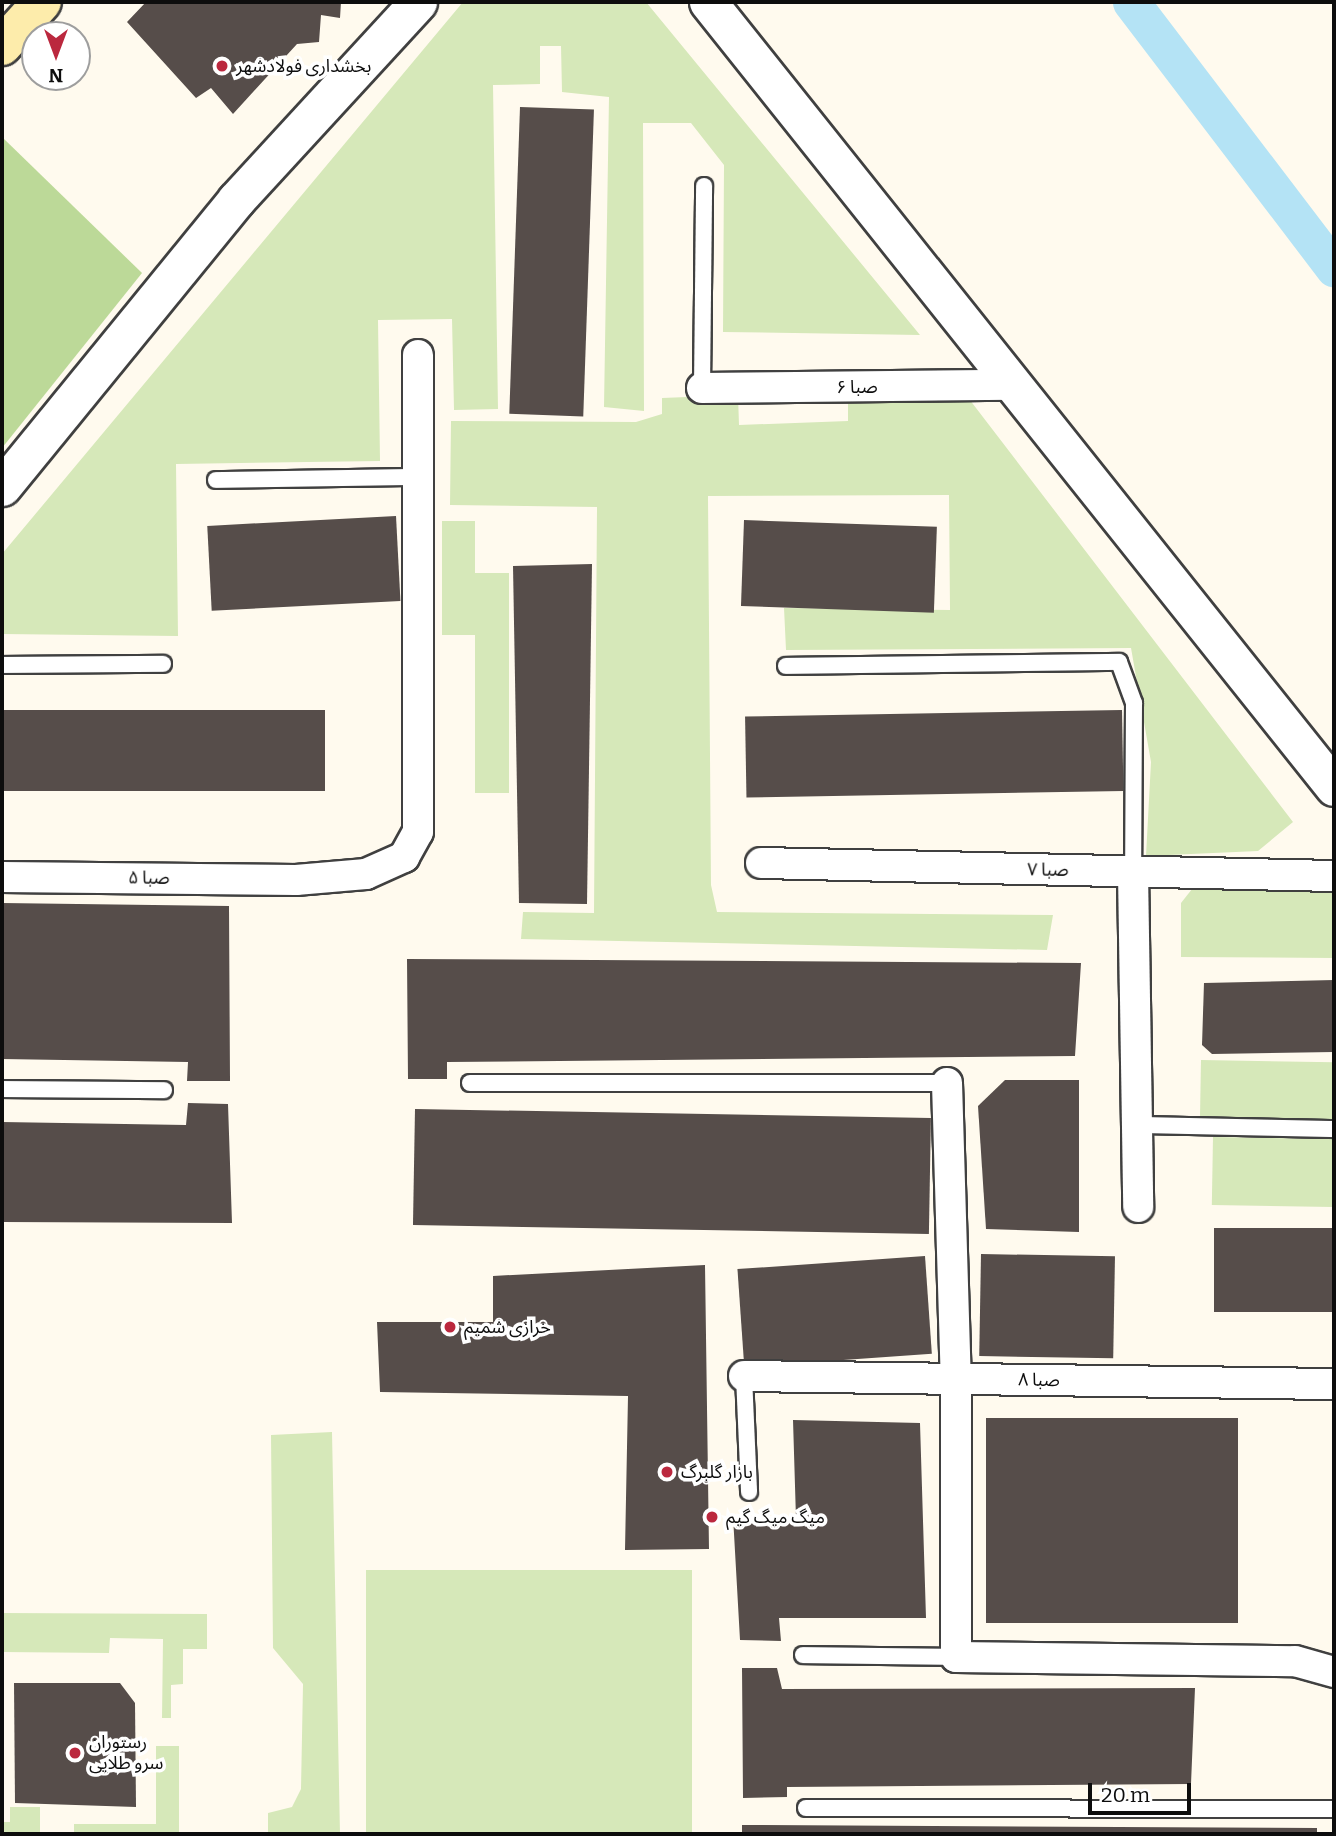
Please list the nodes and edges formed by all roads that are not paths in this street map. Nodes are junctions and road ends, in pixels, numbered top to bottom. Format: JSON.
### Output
{"nodes":[{"id":1,"x":42,"y":2,"type":"edge"},
{"id":2,"x":418,"y":2,"type":"edge"},
{"id":3,"x":708,"y":2,"type":"edge"},
{"id":4,"x":5,"y":34,"type":"edge"},
{"id":5,"x":704,"y":186,"type":"dead end"},
{"id":6,"x":418,"y":355,"type":"dead end"},
{"id":7,"x":1012,"y":385,"type":"junction"},
{"id":8,"x":702,"y":388,"type":"joint"},
{"id":9,"x":418,"y":477,"type":"junction"},
{"id":10,"x":216,"y":480,"type":"dead end"},
{"id":11,"x":2,"y":487,"type":"edge"},
{"id":12,"x":163,"y":664,"type":"dead end"},
{"id":13,"x":2,"y":665,"type":"edge"},
{"id":14,"x":786,"y":666,"type":"dead end"},
{"id":15,"x":1334,"y":787,"type":"edge"},
{"id":16,"x":761,"y":863,"type":"dead end"},
{"id":17,"x":1133,"y":872,"type":"junction"},
{"id":18,"x":1334,"y":876,"type":"edge"},
{"id":19,"x":2,"y":877,"type":"edge"},
{"id":20,"x":470,"y":1083,"type":"dead end"},
{"id":21,"x":947,"y":1083,"type":"joint"},
{"id":22,"x":2,"y":1089,"type":"edge"},
{"id":23,"x":164,"y":1090,"type":"dead end"},
{"id":24,"x":1138,"y":1125,"type":"junction"},
{"id":25,"x":1334,"y":1129,"type":"edge"},
{"id":26,"x":1138,"y":1208,"type":"dead end"},
{"id":27,"x":744,"y":1376,"type":"joint"},
{"id":28,"x":957,"y":1379,"type":"junction"},
{"id":29,"x":1334,"y":1384,"type":"edge"},
{"id":30,"x":749,"y":1492,"type":"dead end"},
{"id":31,"x":803,"y":1655,"type":"dead end"},
{"id":32,"x":956,"y":1657,"type":"junction"},
{"id":33,"x":1334,"y":1672,"type":"edge"},
{"id":34,"x":806,"y":1808,"type":"dead end"},
{"id":35,"x":1334,"y":1809,"type":"edge"}],
"edges":[{"from":1,"to":4,"type":"main road"},
{"from":2,"to":11,"type":"street"},
{"from":3,"to":7,"type":"street"},
{"from":5,"to":8,"type":"lane"},
{"from":6,"to":9,"type":"street","name":"صبا ۵"},
{"from":7,"to":8,"type":"street","name":"صبا ۶"},
{"from":7,"to":15,"type":"street"},
{"from":9,"to":10,"type":"lane"},
{"from":9,"to":19,"type":"street","name":"صبا ۵"},
{"from":12,"to":13,"type":"lane"},
{"from":14,"to":17,"type":"lane"},
{"from":16,"to":17,"type":"street","name":"صبا ۷"},
{"from":17,"to":18,"type":"street","name":"صبا ۷"},
{"from":17,"to":24,"type":"street"},
{"from":20,"to":21,"type":"lane"},
{"from":21,"to":28,"type":"street"},
{"from":22,"to":23,"type":"lane"},
{"from":24,"to":25,"type":"lane"},
{"from":24,"to":26,"type":"street"},
{"from":27,"to":28,"type":"street","name":"صبا ۸"},
{"from":27,"to":30,"type":"lane"},
{"from":28,"to":29,"type":"street","name":"صبا ۸"},
{"from":28,"to":32,"type":"street"},
{"from":31,"to":32,"type":"lane"},
{"from":32,"to":33,"type":"street"},
{"from":34,"to":35,"type":"lane"}]}
